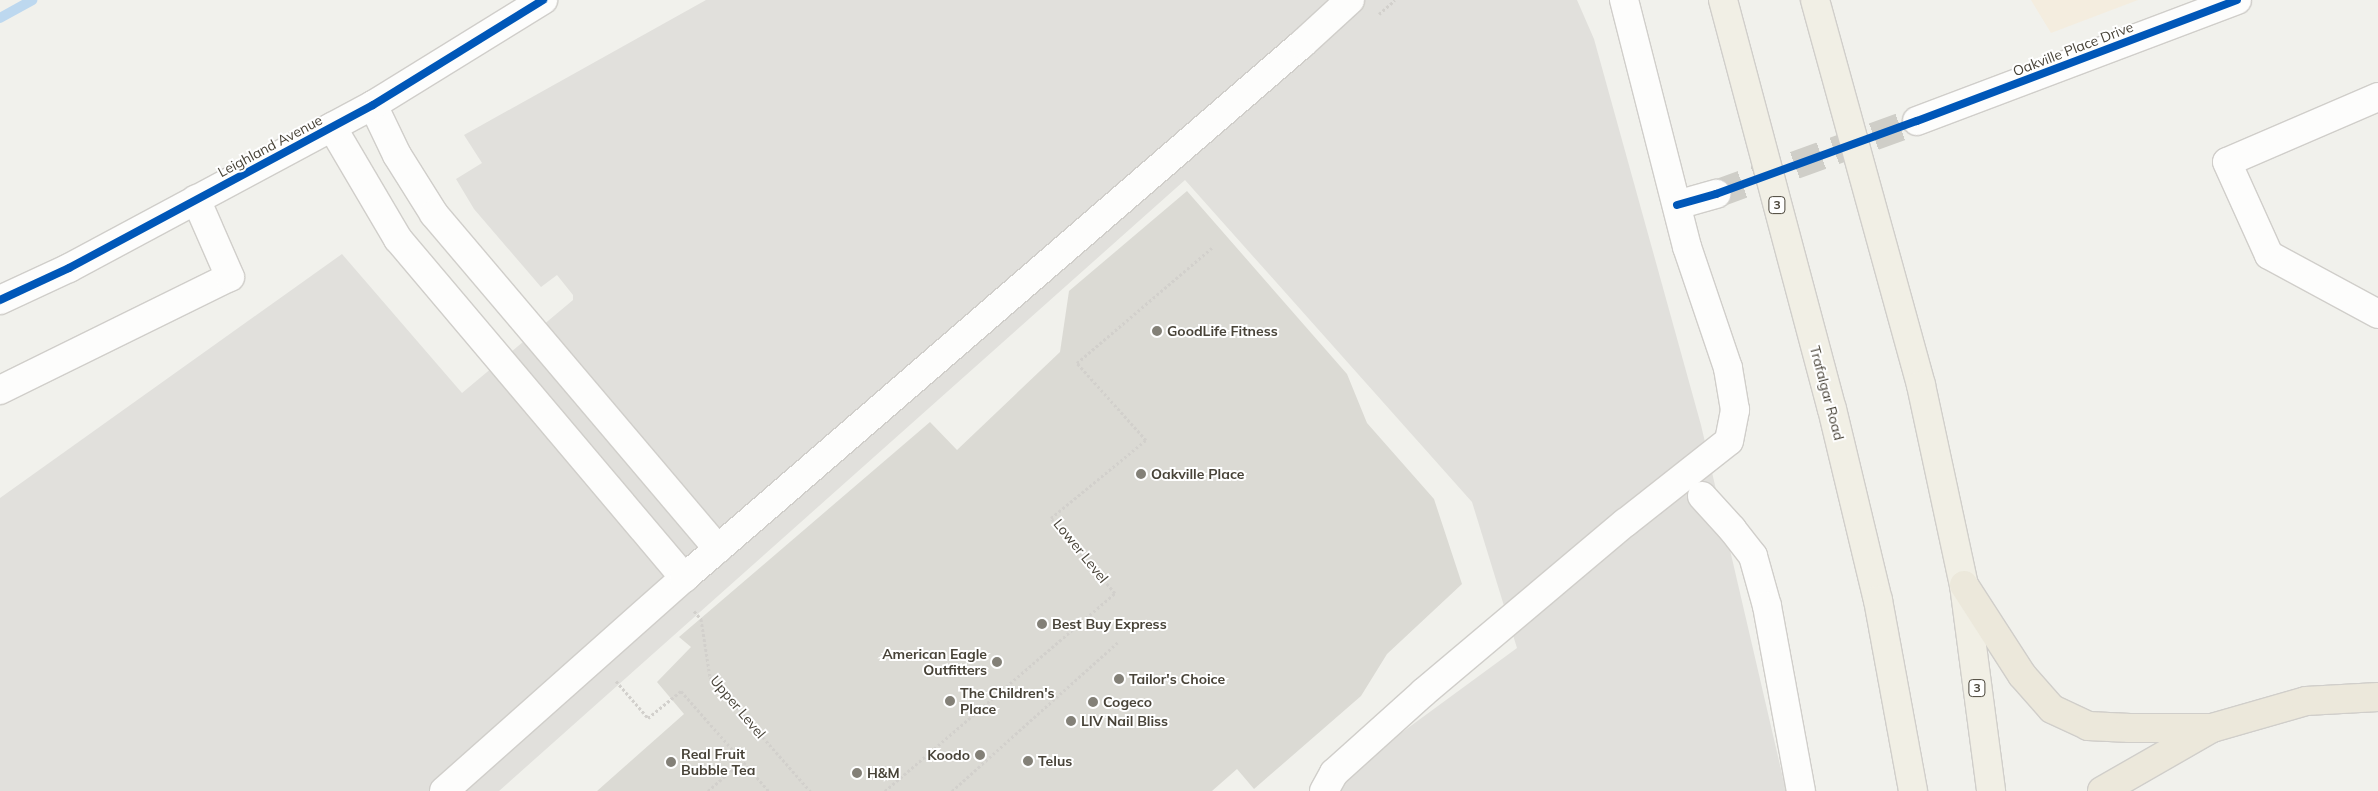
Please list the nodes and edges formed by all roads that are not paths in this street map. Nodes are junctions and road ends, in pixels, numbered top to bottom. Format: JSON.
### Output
{"nodes":[{"id":1,"x":542,"y":0,"type":"edge"},
{"id":2,"x":1350,"y":0,"type":"edge"},
{"id":3,"x":1624,"y":0,"type":"edge"},
{"id":4,"x":1722,"y":0,"type":"edge"},
{"id":5,"x":1815,"y":0,"type":"edge"},
{"id":6,"x":2237,"y":0,"type":"edge"},
{"id":7,"x":2378,"y":97,"type":"edge"},
{"id":8,"x":373,"y":105,"type":"junction"},
{"id":9,"x":1917,"y":121,"type":"tunnel mouth"},
{"id":10,"x":332,"y":127,"type":"junction"},
{"id":11,"x":1716,"y":194,"type":"tunnel mouth"},
{"id":12,"x":196,"y":199,"type":"junction"},
{"id":13,"x":1677,"y":205,"type":"junction"},
{"id":14,"x":0,"y":300,"type":"edge"},
{"id":15,"x":2378,"y":314,"type":"edge"},
{"id":16,"x":0,"y":390,"type":"edge"},
{"id":17,"x":1702,"y":496,"type":"dead end"},
{"id":18,"x":718,"y":549,"type":"junction"},
{"id":19,"x":679,"y":583,"type":"junction"},
{"id":20,"x":1964,"y":585,"type":"junction"},
{"id":21,"x":2378,"y":697,"type":"edge"},
{"id":22,"x":2212,"y":728,"type":"junction"},
{"id":23,"x":444,"y":791,"type":"edge"},
{"id":24,"x":1324,"y":791,"type":"edge"},
{"id":25,"x":1802,"y":791,"type":"edge"},
{"id":26,"x":1913,"y":791,"type":"edge"},
{"id":27,"x":1991,"y":791,"type":"edge"},
{"id":28,"x":2102,"y":791,"type":"edge"}],
"edges":[{"from":1,"to":8,"type":"street","name":"Leighland Avenue"},
{"from":2,"to":18,"type":"street"},
{"from":3,"to":13,"type":"street"},
{"from":4,"to":26,"type":"main road","name":"Trafalgar Road","number":"3"},
{"from":5,"to":20,"type":"main road","number":"3"},
{"from":6,"to":9,"type":"street","name":"Oakville Place Drive"},
{"from":7,"to":15,"type":"street"},
{"from":8,"to":10,"type":"street","name":"Leighland Avenue"},
{"from":8,"to":18,"type":"street"},
{"from":10,"to":12,"type":"street","name":"Leighland Avenue"},
{"from":10,"to":19,"type":"street"},
{"from":11,"to":13,"type":"street"},
{"from":12,"to":14,"type":"street","name":"Leighland Avenue"},
{"from":12,"to":16,"type":"street"},
{"from":13,"to":24,"type":"street"},
{"from":17,"to":25,"type":"street"},
{"from":18,"to":19,"type":"street"},
{"from":19,"to":23,"type":"street"},
{"from":20,"to":22,"type":"highway"},
{"from":20,"to":27,"type":"main road","number":"3"},
{"from":21,"to":22,"type":"highway"},
{"from":22,"to":28,"type":"highway"}]}
